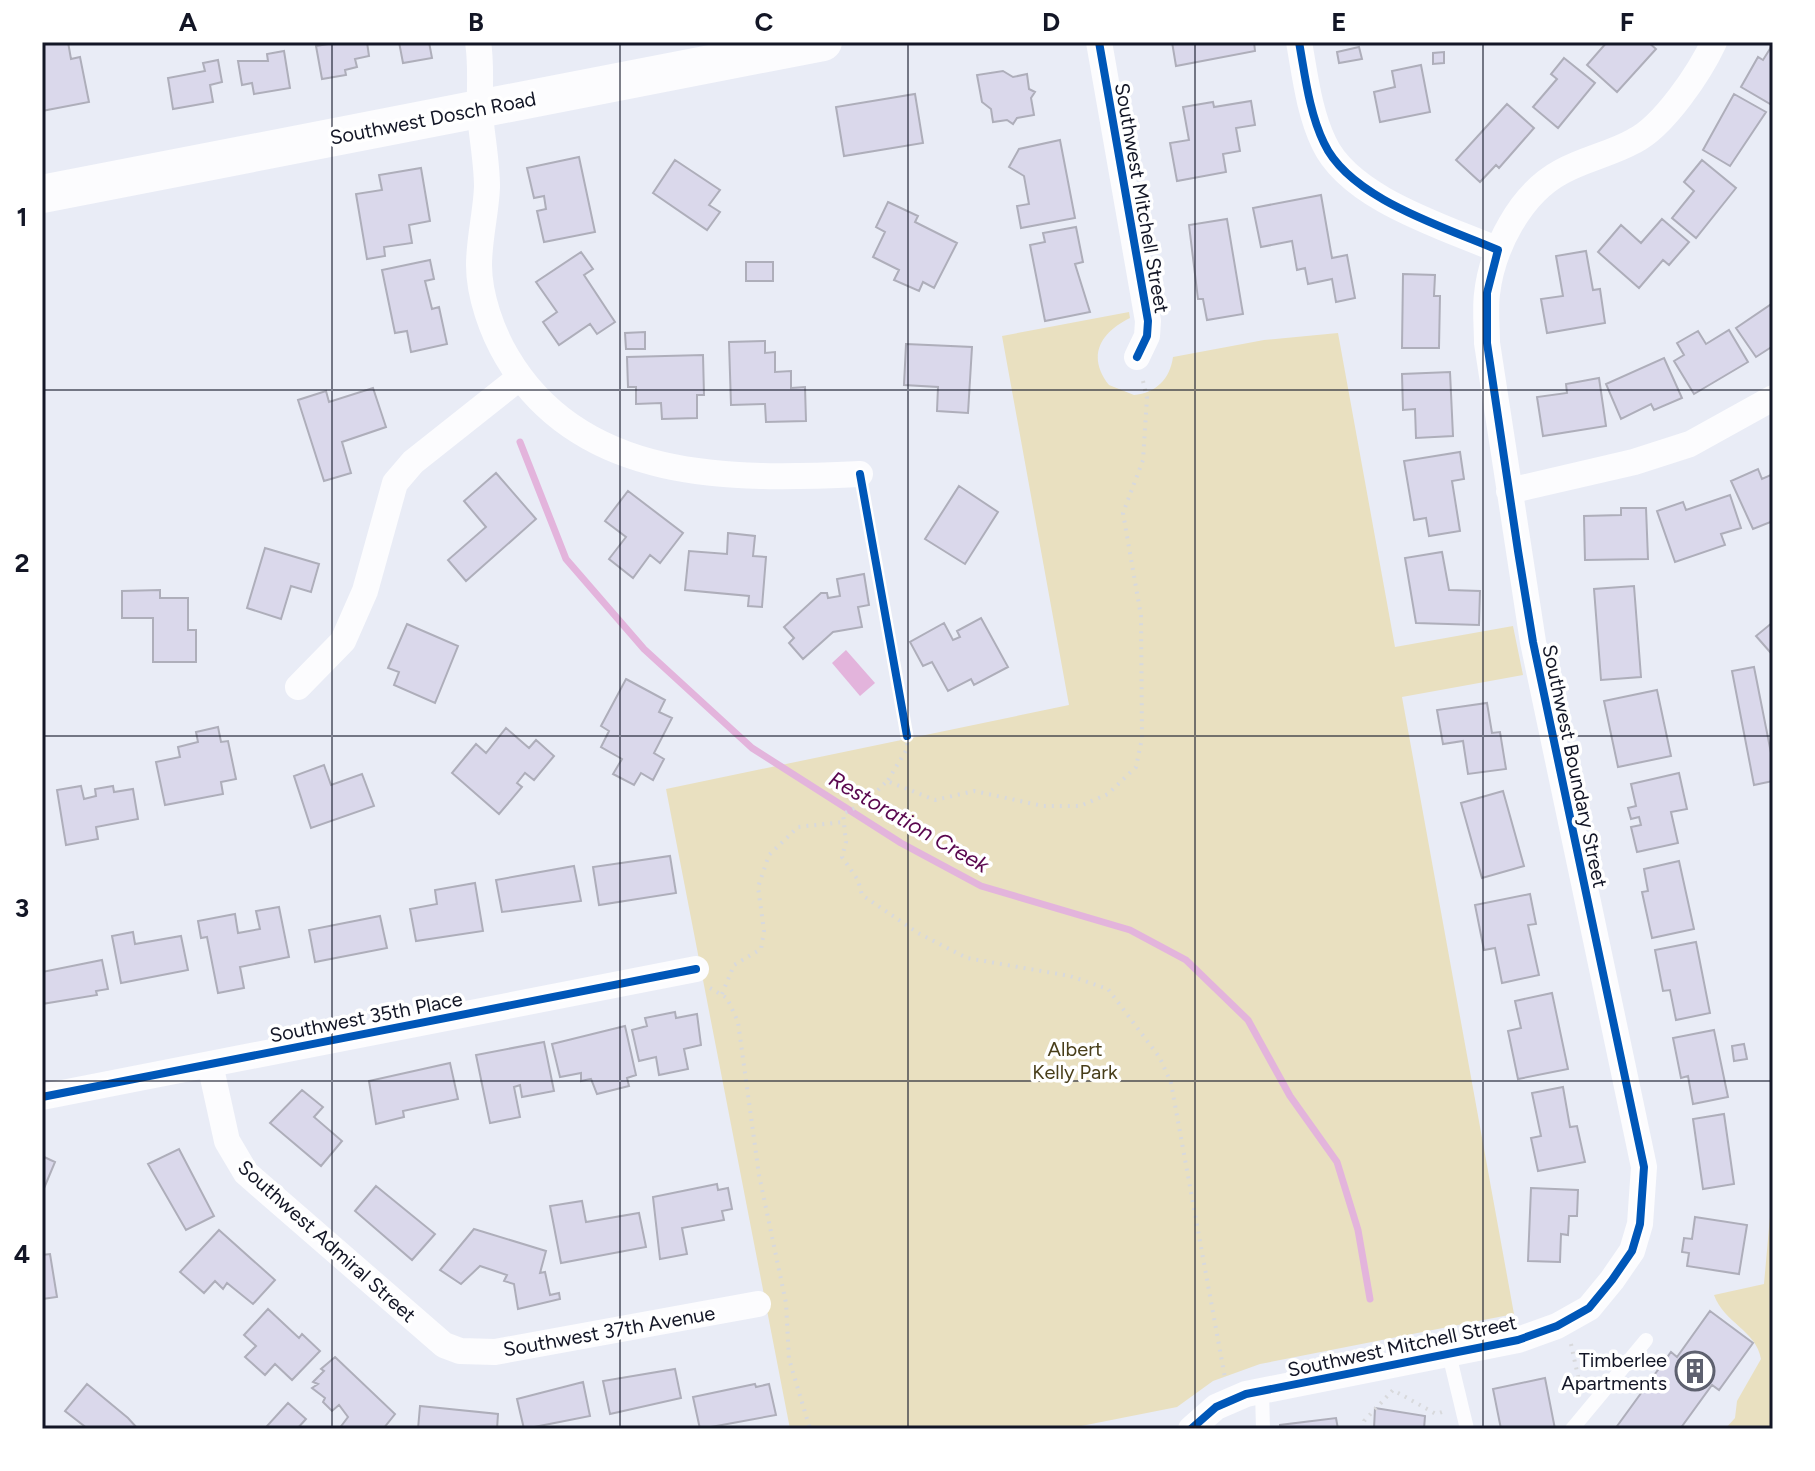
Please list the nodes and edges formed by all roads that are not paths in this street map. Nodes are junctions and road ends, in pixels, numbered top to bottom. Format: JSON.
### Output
{"nodes":[{"id":1,"x":478,"y":42,"type":"edge"},
{"id":2,"x":823,"y":42,"type":"edge"},
{"id":3,"x":1099,"y":42,"type":"edge"},
{"id":4,"x":1299,"y":42,"type":"edge"},
{"id":5,"x":1714,"y":42,"type":"edge"},
{"id":6,"x":480,"y":110,"type":"junction"},
{"id":7,"x":42,"y":194,"type":"edge"},
{"id":8,"x":1498,"y":250,"type":"junction"},
{"id":9,"x":1137,"y":357,"type":"road end"},
{"id":10,"x":519,"y":378,"type":"junction"},
{"id":11,"x":1773,"y":398,"type":"edge"},
{"id":12,"x":860,"y":474,"type":"dead end"},
{"id":13,"x":1509,"y":491,"type":"junction"},
{"id":14,"x":298,"y":687,"type":"dead end"},
{"id":15,"x":696,"y":969,"type":"dead end"},
{"id":16,"x":210,"y":1064,"type":"junction"},
{"id":17,"x":42,"y":1097,"type":"edge"},
{"id":18,"x":1612,"y":1280,"type":"joint"},
{"id":19,"x":758,"y":1304,"type":"dead end"},
{"id":20,"x":1646,"y":1340,"type":"dead end"},
{"id":21,"x":460,"y":1351,"type":"joint"},
{"id":22,"x":1449,"y":1354,"type":"junction"},
{"id":23,"x":1262,"y":1391,"type":"junction"},
{"id":24,"x":1191,"y":1429,"type":"edge"},
{"id":25,"x":1263,"y":1429,"type":"edge"},
{"id":26,"x":1467,"y":1429,"type":"edge"},
{"id":27,"x":1572,"y":1429,"type":"edge"}],
"edges":[{"from":1,"to":6,"type":"street"},
{"from":2,"to":6,"type":"street","name":"Southwest Dosch Road"},
{"from":3,"to":9,"type":"street","name":"Southwest Mitchell Street"},
{"from":4,"to":8,"type":"street"},
{"from":5,"to":8,"type":"street","name":"Southwest Boundary Street"},
{"from":6,"to":7,"type":"street","name":"Southwest Dosch Road"},
{"from":6,"to":10,"type":"street"},
{"from":8,"to":13,"type":"street","name":"Southwest Boundary Street"},
{"from":10,"to":12,"type":"street"},
{"from":10,"to":14,"type":"street"},
{"from":11,"to":13,"type":"street"},
{"from":13,"to":18,"type":"street","name":"Southwest Boundary Street"},
{"from":15,"to":16,"type":"street","name":"Southwest 35th Place"},
{"from":16,"to":17,"type":"street","name":"Southwest 35th Place"},
{"from":16,"to":21,"type":"street","name":"Southwest Admiral Street"},
{"from":18,"to":22,"type":"street","name":"Southwest Mitchell Street"},
{"from":19,"to":21,"type":"street","name":"Southwest 37th Avenue"},
{"from":20,"to":27,"type":"lane"},
{"from":22,"to":23,"type":"street","name":"Southwest Mitchell Street"},
{"from":22,"to":26,"type":"lane"},
{"from":23,"to":24,"type":"street","name":"Southwest Mitchell Street"},
{"from":23,"to":25,"type":"lane"}]}
